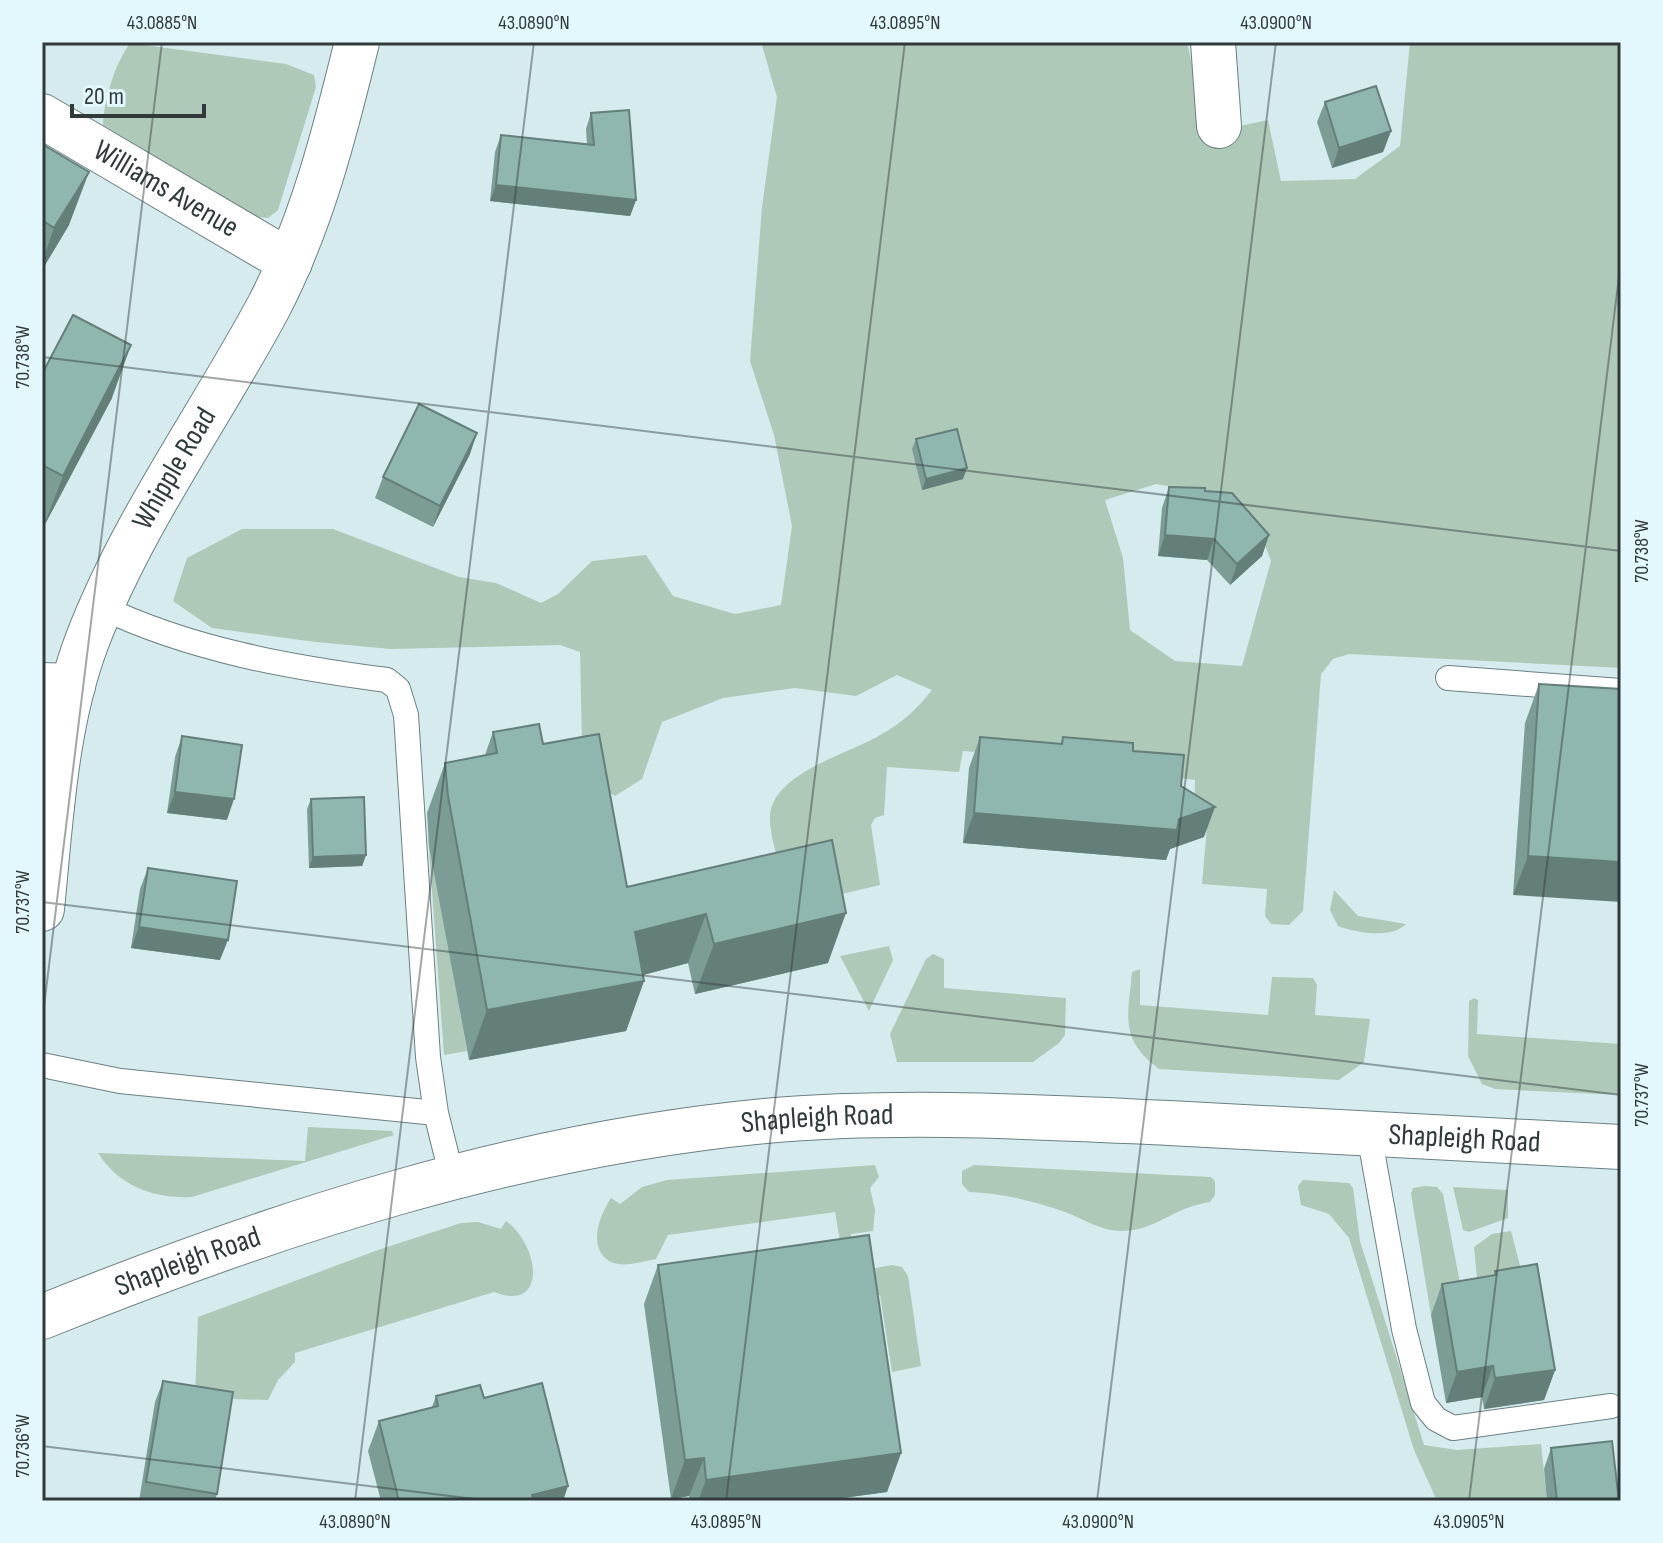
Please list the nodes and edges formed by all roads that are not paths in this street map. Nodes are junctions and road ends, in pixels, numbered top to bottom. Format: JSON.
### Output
{"nodes":[{"id":1,"x":357,"y":42,"type":"edge"},
{"id":2,"x":1213,"y":42,"type":"edge"},
{"id":3,"x":42,"y":116,"type":"edge"},
{"id":4,"x":1219,"y":126,"type":"dead end"},
{"id":5,"x":290,"y":262,"type":"junction"},
{"id":6,"x":101,"y":607,"type":"junction"},
{"id":7,"x":1448,"y":678,"type":"dead end"},
{"id":8,"x":58,"y":685,"type":"edge"},
{"id":9,"x":1621,"y":691,"type":"edge"},
{"id":10,"x":42,"y":909,"type":"edge"},
{"id":11,"x":42,"y":1065,"type":"edge"},
{"id":12,"x":436,"y":1113,"type":"junction"},
{"id":13,"x":1369,"y":1134,"type":"junction"},
{"id":14,"x":1621,"y":1147,"type":"edge"},
{"id":15,"x":452,"y":1177,"type":"junction"},
{"id":16,"x":42,"y":1317,"type":"edge"},
{"id":17,"x":1611,"y":1406,"type":"dead end"}],
"edges":[{"from":1,"to":5,"type":"main road","name":"Whipple Road"},
{"from":2,"to":4,"type":"main road"},
{"from":3,"to":5,"type":"main road","name":"Williams Avenue"},
{"from":5,"to":6,"type":"main road","name":"Whipple Road"},
{"from":6,"to":8,"type":"main road","name":"Whipple Road"},
{"from":6,"to":12,"type":"lane"},
{"from":7,"to":9,"type":"lane"},
{"from":8,"to":10,"type":"main road","name":"Whipple Road"},
{"from":11,"to":12,"type":"lane"},
{"from":12,"to":15,"type":"lane"},
{"from":13,"to":14,"type":"main road","name":"Shapleigh Road"},
{"from":13,"to":15,"type":"main road","name":"Shapleigh Road"},
{"from":13,"to":17,"type":"lane"},
{"from":15,"to":16,"type":"main road","name":"Shapleigh Road"}]}
